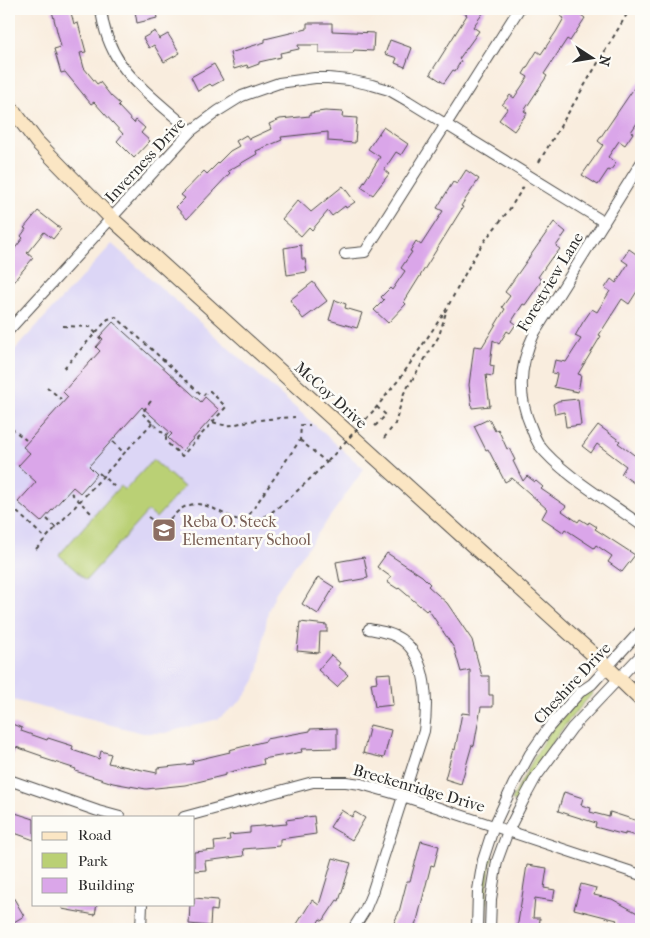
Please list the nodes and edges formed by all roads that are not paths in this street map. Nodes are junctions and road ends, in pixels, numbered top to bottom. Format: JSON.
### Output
{"nodes":[{"id":1,"x":101,"y":9,"type":"edge"},
{"id":2,"x":519,"y":9,"type":"edge"},
{"id":3,"x":9,"y":105,"type":"edge"},
{"id":4,"x":447,"y":124,"type":"junction"},
{"id":5,"x":191,"y":131,"type":"junction"},
{"id":6,"x":641,"y":163,"type":"edge"},
{"id":7,"x":111,"y":218,"type":"junction"},
{"id":8,"x":604,"y":222,"type":"junction"},
{"id":9,"x":345,"y":254,"type":"dead end"},
{"id":10,"x":9,"y":330,"type":"edge"},
{"id":11,"x":641,"y":524,"type":"edge"},
{"id":12,"x":369,"y":629,"type":"dead end"},
{"id":13,"x":641,"y":630,"type":"edge"},
{"id":14,"x":641,"y":655,"type":"edge"},
{"id":15,"x":607,"y":667,"type":"junction"},
{"id":16,"x":620,"y":679,"type":"junction"},
{"id":17,"x":641,"y":700,"type":"edge"},
{"id":18,"x":9,"y":780,"type":"edge"},
{"id":19,"x":403,"y":796,"type":"junction"},
{"id":20,"x":116,"y":816,"type":"edge"},
{"id":21,"x":188,"y":816,"type":"edge"},
{"id":22,"x":494,"y":826,"type":"junction"},
{"id":23,"x":508,"y":831,"type":"junction"},
{"id":24,"x":641,"y":875,"type":"edge"},
{"id":25,"x":142,"y":906,"type":"edge"},
{"id":26,"x":141,"y":929,"type":"edge"},
{"id":27,"x":353,"y":929,"type":"edge"},
{"id":28,"x":477,"y":929,"type":"edge"},
{"id":29,"x":490,"y":929,"type":"edge"}],
"edges":[{"from":1,"to":5,"type":"street"},
{"from":2,"to":4,"type":"street"},
{"from":3,"to":7,"type":"street","name":"McCoy Drive"},
{"from":4,"to":5,"type":"street","name":"Inverness Drive"},
{"from":4,"to":8,"type":"street","name":"Inverness Drive"},
{"from":4,"to":9,"type":"street"},
{"from":5,"to":7,"type":"street","name":"Inverness Drive"},
{"from":6,"to":8,"type":"street","name":"Forestview Lane"},
{"from":7,"to":10,"type":"street","name":"Inverness Drive"},
{"from":7,"to":15,"type":"street","name":"McCoy Drive"},
{"from":8,"to":11,"type":"street","name":"Forestview Lane"},
{"from":12,"to":19,"type":"street"},
{"from":13,"to":15,"type":"street","name":"Cheshire Drive"},
{"from":14,"to":16,"type":"street","name":"Cheshire Drive"},
{"from":15,"to":16,"type":"street","name":"McCoy Drive"},
{"from":15,"to":22,"type":"street","name":"Cheshire Drive"},
{"from":16,"to":17,"type":"street","name":"McCoy Drive"},
{"from":16,"to":23,"type":"street","name":"Cheshire Drive"},
{"from":18,"to":20,"type":"street"},
{"from":19,"to":21,"type":"street","name":"Breckenridge Drive"},
{"from":19,"to":22,"type":"street","name":"Breckenridge Drive"},
{"from":19,"to":27,"type":"street"},
{"from":22,"to":23,"type":"street","name":"Breckenridge Drive"},
{"from":22,"to":28,"type":"street","name":"Cheshire Drive"},
{"from":23,"to":24,"type":"street","name":"Breckenridge Drive"},
{"from":23,"to":29,"type":"street","name":"Cheshire Drive"},
{"from":25,"to":26,"type":"street"}]}
